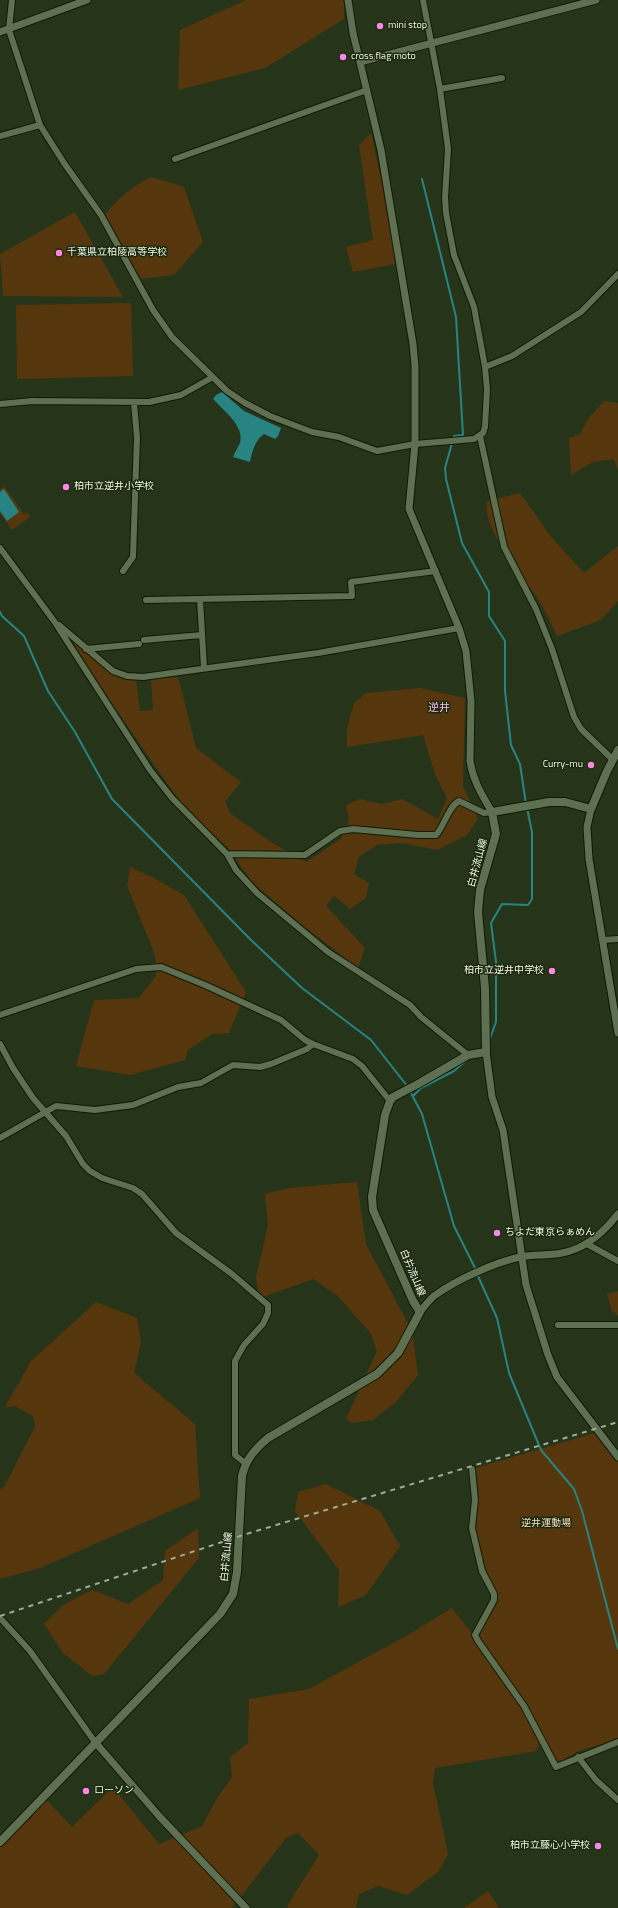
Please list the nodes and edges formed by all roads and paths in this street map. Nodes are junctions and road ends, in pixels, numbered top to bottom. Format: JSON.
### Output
{"nodes":[{"id":1,"x":12,"y":0,"type":"edge"},
{"id":2,"x":87,"y":0,"type":"edge"},
{"id":3,"x":348,"y":0,"type":"edge"},
{"id":4,"x":423,"y":0,"type":"edge"},
{"id":5,"x":596,"y":0,"type":"edge"},
{"id":6,"x":8,"y":30,"type":"junction"},
{"id":7,"x":0,"y":32,"type":"edge"},
{"id":8,"x":431,"y":43,"type":"junction"},
{"id":9,"x":360,"y":62,"type":"junction"},
{"id":10,"x":502,"y":78,"type":"dead end"},
{"id":11,"x":440,"y":89,"type":"junction"},
{"id":12,"x":367,"y":90,"type":"junction"},
{"id":13,"x":40,"y":125,"type":"junction"},
{"id":14,"x":0,"y":136,"type":"edge"},
{"id":15,"x":175,"y":159,"type":"dead end"},
{"id":16,"x":618,"y":274,"type":"edge"},
{"id":17,"x":486,"y":367,"type":"junction"},
{"id":18,"x":213,"y":377,"type":"junction"},
{"id":19,"x":134,"y":403,"type":"junction"},
{"id":20,"x":0,"y":404,"type":"edge"},
{"id":21,"x":480,"y":436,"type":"junction"},
{"id":22,"x":416,"y":444,"type":"junction"},
{"id":23,"x":0,"y":548,"type":"edge"},
{"id":24,"x":123,"y":571,"type":"dead end"},
{"id":25,"x":436,"y":571,"type":"junction"},
{"id":26,"x":200,"y":599,"type":"junction"},
{"id":27,"x":146,"y":600,"type":"dead end"},
{"id":28,"x":54,"y":621,"type":"junction"},
{"id":29,"x":459,"y":628,"type":"junction"},
{"id":30,"x":202,"y":635,"type":"junction"},
{"id":31,"x":86,"y":649,"type":"junction"},
{"id":32,"x":204,"y":668,"type":"junction"},
{"id":33,"x":618,"y":750,"type":"edge"},
{"id":34,"x":612,"y":759,"type":"junction"},
{"id":35,"x":591,"y":809,"type":"junction"},
{"id":36,"x":492,"y":812,"type":"junction"},
{"id":37,"x":227,"y":854,"type":"junction"},
{"id":38,"x":618,"y":939,"type":"edge"},
{"id":39,"x":603,"y":940,"type":"junction"},
{"id":40,"x":0,"y":1015,"type":"edge"},
{"id":41,"x":618,"y":1033,"type":"edge"},
{"id":42,"x":0,"y":1044,"type":"edge"},
{"id":43,"x":313,"y":1044,"type":"junction"},
{"id":44,"x":486,"y":1052,"type":"junction"},
{"id":45,"x":468,"y":1055,"type":"junction"},
{"id":46,"x":390,"y":1101,"type":"junction"},
{"id":47,"x":46,"y":1112,"type":"junction"},
{"id":48,"x":0,"y":1138,"type":"edge"},
{"id":49,"x":618,"y":1214,"type":"edge"},
{"id":50,"x":587,"y":1244,"type":"junction"},
{"id":51,"x":521,"y":1257,"type":"junction"},
{"id":52,"x":618,"y":1261,"type":"edge"},
{"id":53,"x":420,"y":1312,"type":"junction"},
{"id":54,"x":558,"y":1325,"type":"dead end"},
{"id":55,"x":618,"y":1325,"type":"edge"},
{"id":56,"x":618,"y":1457,"type":"edge"},
{"id":57,"x":245,"y":1463,"type":"junction"},
{"id":58,"x":472,"y":1469,"type":"dead end"},
{"id":59,"x":1,"y":1619,"type":"dead end"},
{"id":60,"x":95,"y":1742,"type":"junction"},
{"id":61,"x":618,"y":1742,"type":"edge"},
{"id":62,"x":578,"y":1757,"type":"junction"},
{"id":63,"x":618,"y":1800,"type":"edge"},
{"id":64,"x":0,"y":1842,"type":"edge"},
{"id":65,"x":246,"y":1908,"type":"edge"}],
"edges":[{"from":1,"to":6,"type":"street"},
{"from":2,"to":6,"type":"street"},
{"from":3,"to":9,"type":"street"},
{"from":4,"to":8,"type":"street"},
{"from":5,"to":8,"type":"street"},
{"from":6,"to":7,"type":"street"},
{"from":6,"to":13,"type":"street"},
{"from":8,"to":9,"type":"street"},
{"from":8,"to":11,"type":"street"},
{"from":9,"to":12,"type":"street"},
{"from":10,"to":11,"type":"street"},
{"from":11,"to":17,"type":"street"},
{"from":12,"to":15,"type":"street"},
{"from":12,"to":22,"type":"street"},
{"from":13,"to":14,"type":"street"},
{"from":13,"to":18,"type":"street"},
{"from":16,"to":17,"type":"street"},
{"from":17,"to":21,"type":"street"},
{"from":18,"to":19,"type":"street"},
{"from":18,"to":22,"type":"street"},
{"from":19,"to":20,"type":"street"},
{"from":19,"to":24,"type":"street"},
{"from":21,"to":22,"type":"street"},
{"from":21,"to":34,"type":"street"},
{"from":22,"to":25,"type":"street"},
{"from":23,"to":28,"type":"street"},
{"from":25,"to":26,"type":"street"},
{"from":25,"to":29,"type":"street"},
{"from":26,"to":27,"type":"street"},
{"from":26,"to":30,"type":"street"},
{"from":28,"to":31,"type":"street"},
{"from":28,"to":37,"type":"street"},
{"from":29,"to":32,"type":"street"},
{"from":29,"to":36,"type":"street"},
{"from":30,"to":31,"type":"street"},
{"from":30,"to":32,"type":"street"},
{"from":31,"to":32,"type":"street"},
{"from":33,"to":34,"type":"main road"},
{"from":34,"to":35,"type":"main road"},
{"from":35,"to":36,"type":"main road"},
{"from":35,"to":39,"type":"street"},
{"from":36,"to":37,"type":"street"},
{"from":36,"to":44,"type":"main road","name":"白井流山線"},
{"from":37,"to":45,"type":"street"},
{"from":38,"to":39,"type":"street"},
{"from":39,"to":41,"type":"street"},
{"from":40,"to":43,"type":"street"},
{"from":42,"to":47,"type":"street"},
{"from":43,"to":46,"type":"street"},
{"from":43,"to":47,"type":"street"},
{"from":44,"to":45,"type":"main road"},
{"from":44,"to":51,"type":"street"},
{"from":45,"to":46,"type":"main road"},
{"from":46,"to":53,"type":"main road","name":"白井流山線"},
{"from":47,"to":48,"type":"street"},
{"from":47,"to":57,"type":"street"},
{"from":49,"to":50,"type":"street"},
{"from":50,"to":51,"type":"street"},
{"from":50,"to":52,"type":"street"},
{"from":51,"to":53,"type":"street"},
{"from":51,"to":56,"type":"street"},
{"from":53,"to":57,"type":"main road","name":"白井流山線"},
{"from":54,"to":55,"type":"street"},
{"from":57,"to":60,"type":"main road","name":"白井流山線"},
{"from":58,"to":62,"type":"street"},
{"from":59,"to":60,"type":"street"},
{"from":60,"to":64,"type":"main road","name":"白井流山線"},
{"from":60,"to":65,"type":"street"},
{"from":61,"to":62,"type":"street"},
{"from":62,"to":63,"type":"street"}]}
